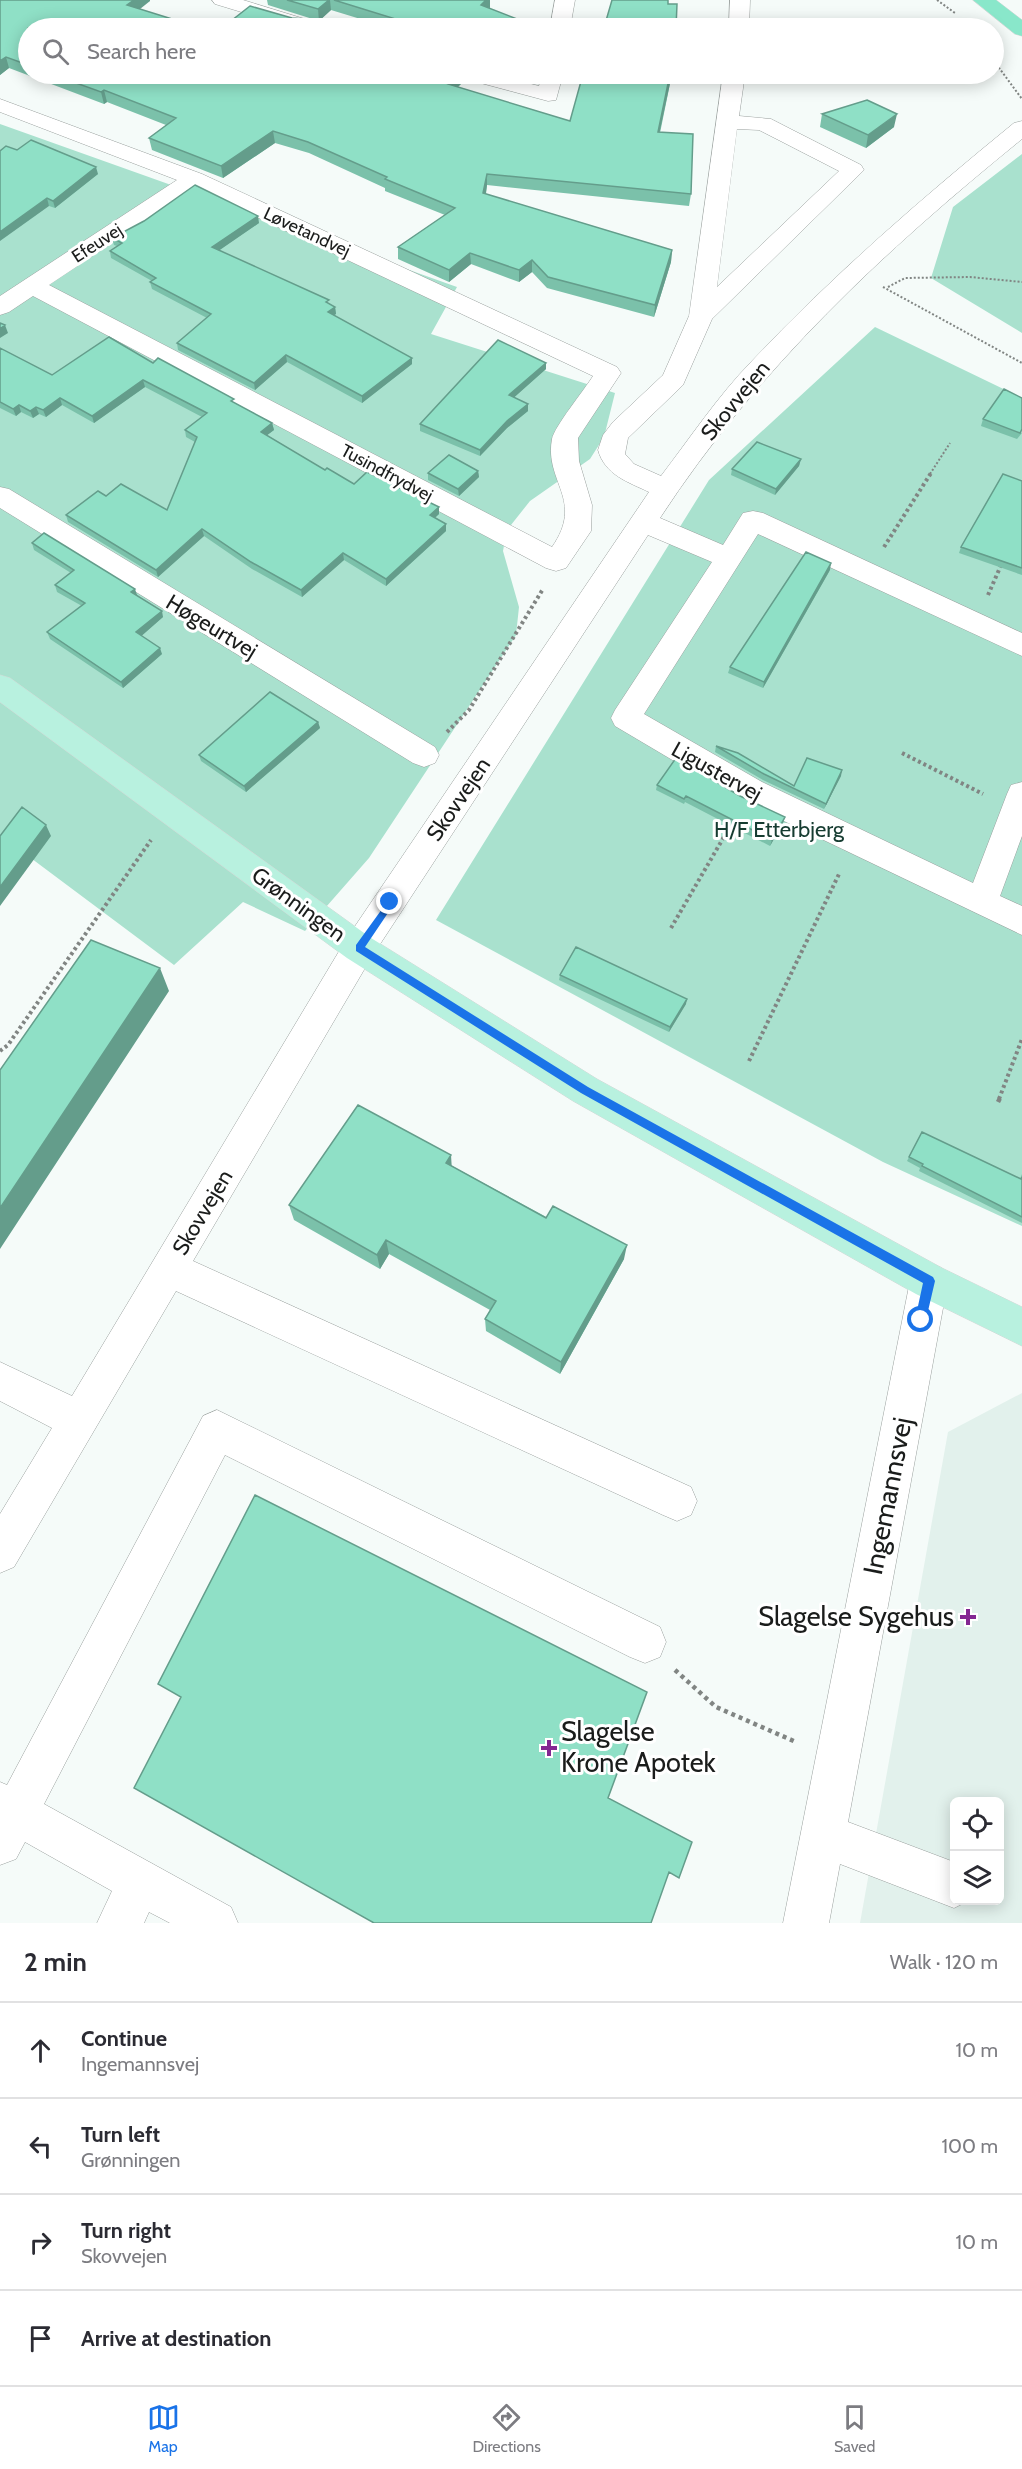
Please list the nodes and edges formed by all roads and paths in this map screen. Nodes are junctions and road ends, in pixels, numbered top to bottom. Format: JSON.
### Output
{"nodes":[{"id":1,"x":222,"y":0,"type":"edge"},
{"id":2,"x":565,"y":0,"type":"edge"},
{"id":3,"x":740,"y":0,"type":"edge"},
{"id":4,"x":983,"y":0,"type":"edge"},
{"id":5,"x":281,"y":18,"type":"edge"},
{"id":6,"x":562,"y":18,"type":"edge"},
{"id":7,"x":740,"y":18,"type":"edge"},
{"id":8,"x":1022,"y":30,"type":"edge"},
{"id":9,"x":1004,"y":75,"type":"edge"},
{"id":10,"x":507,"y":84,"type":"edge"},
{"id":11,"x":550,"y":84,"type":"edge"},
{"id":12,"x":733,"y":84,"type":"edge"},
{"id":13,"x":1022,"y":99,"type":"edge"},
{"id":14,"x":0,"y":105,"type":"edge"},
{"id":15,"x":727,"y":122,"type":"junction"},
{"id":16,"x":1022,"y":128,"type":"edge"},
{"id":17,"x":194,"y":179,"type":"junction"},
{"id":18,"x":854,"y":272,"type":"junction"},
{"id":19,"x":1022,"y":282,"type":"edge"},
{"id":20,"x":32,"y":286,"type":"junction"},
{"id":21,"x":885,"y":288,"type":"junction"},
{"id":22,"x":0,"y":307,"type":"edge"},
{"id":23,"x":701,"y":316,"type":"junction"},
{"id":24,"x":1022,"y":363,"type":"edge"},
{"id":25,"x":950,"y":443,"type":"dead end"},
{"id":26,"x":665,"y":489,"type":"junction"},
{"id":27,"x":0,"y":496,"type":"edge"},
{"id":28,"x":643,"y":522,"type":"junction"},
{"id":29,"x":729,"y":558,"type":"junction"},
{"id":30,"x":1004,"y":560,"type":"edge"},
{"id":31,"x":556,"y":561,"type":"junction"},
{"id":32,"x":867,"y":573,"type":"junction"},
{"id":33,"x":976,"y":623,"type":"junction"},
{"id":34,"x":1022,"y":645,"type":"edge"},
{"id":35,"x":0,"y":686,"type":"edge"},
{"id":36,"x":902,"y":753,"type":"dead end"},
{"id":37,"x":424,"y":755,"type":"joint"},
{"id":38,"x":751,"y":791,"type":"junction"},
{"id":39,"x":1019,"y":802,"type":"edge"},
{"id":40,"x":172,"y":811,"type":"junction"},
{"id":41,"x":855,"y":841,"type":"junction"},
{"id":42,"x":982,"y":902,"type":"junction"},
{"id":43,"x":1022,"y":921,"type":"edge"},
{"id":44,"x":671,"y":928,"type":"dead end"},
{"id":45,"x":359,"y":948,"type":"junction"},
{"id":46,"x":1022,"y":1039,"type":"edge"},
{"id":47,"x":0,"y":1052,"type":"edge"},
{"id":48,"x":749,"y":1061,"type":"dead end"},
{"id":49,"x":998,"y":1102,"type":"dead end"},
{"id":50,"x":169,"y":1269,"type":"junction"},
{"id":51,"x":929,"y":1281,"type":"junction"},
{"id":52,"x":1022,"y":1327,"type":"edge"},
{"id":53,"x":0,"y":1381,"type":"edge"},
{"id":54,"x":79,"y":1420,"type":"junction"},
{"id":55,"x":677,"y":1501,"type":"dead end"},
{"id":56,"x":0,"y":1553,"type":"edge"},
{"id":57,"x":645,"y":1642,"type":"joint"},
{"id":58,"x":838,"y":1760,"type":"junction"},
{"id":59,"x":5,"y":1820,"type":"edge"},
{"id":60,"x":824,"y":1835,"type":"junction"},
{"id":61,"x":140,"y":1882,"type":"junction"},
{"id":62,"x":950,"y":1882,"type":"edge"},
{"id":63,"x":120,"y":1923,"type":"edge"},
{"id":64,"x":215,"y":1923,"type":"edge"},
{"id":65,"x":806,"y":1923,"type":"edge"}],
"edges":[{"from":1,"to":5,"type":"street"},
{"from":2,"to":6,"type":"street"},
{"from":3,"to":7,"type":"street"},
{"from":4,"to":8,"type":"highway"},
{"from":9,"to":13,"type":"path"},
{"from":10,"to":11,"type":"street"},
{"from":12,"to":15,"type":"street"},
{"from":14,"to":17,"type":"street","name":"Løvetandvej"},
{"from":15,"to":23,"type":"street"},
{"from":15,"to":23,"type":"street"},
{"from":16,"to":18,"type":"street","name":"Skovvejen"},
{"from":17,"to":20,"type":"street","name":"Efeuvej"},
{"from":17,"to":31,"type":"street","name":"Løvetandvej"},
{"from":18,"to":21,"type":"path"},
{"from":18,"to":26,"type":"street","name":"Skovvejen"},
{"from":19,"to":21,"type":"path"},
{"from":20,"to":22,"type":"street","name":"Efeuvej"},
{"from":20,"to":31,"type":"street","name":"Tusindfrydvej"},
{"from":21,"to":24,"type":"path"},
{"from":23,"to":26,"type":"street"},
{"from":25,"to":32,"type":"path"},
{"from":26,"to":28,"type":"street","name":"Skovvejen"},
{"from":27,"to":37,"type":"street","name":"Høgeurtvej"},
{"from":28,"to":29,"type":"street"},
{"from":28,"to":45,"type":"street","name":"Skovvejen"},
{"from":29,"to":32,"type":"street","name":"Ligustervej"},
{"from":29,"to":38,"type":"street","name":"Ligustervej"},
{"from":30,"to":33,"type":"path"},
{"from":31,"to":37,"type":"path"},
{"from":32,"to":33,"type":"street","name":"Ligustervej"},
{"from":33,"to":34,"type":"street","name":"Ligustervej"},
{"from":35,"to":40,"type":"main road","name":"Grønningen"},
{"from":36,"to":39,"type":"path"},
{"from":38,"to":41,"type":"street","name":"Ligustervej"},
{"from":38,"to":44,"type":"path"},
{"from":39,"to":42,"type":"street"},
{"from":40,"to":45,"type":"main road","name":"Grønningen"},
{"from":40,"to":47,"type":"path"},
{"from":41,"to":42,"type":"street","name":"Ligustervej"},
{"from":41,"to":48,"type":"path"},
{"from":42,"to":43,"type":"street","name":"Ligustervej"},
{"from":45,"to":50,"type":"street","name":"Skovvejen"},
{"from":45,"to":51,"type":"main road","name":"Grønningen"},
{"from":46,"to":49,"type":"path"},
{"from":50,"to":54,"type":"street","name":"Skovvejen"},
{"from":50,"to":55,"type":"street"},
{"from":51,"to":52,"type":"main road","name":"Grønningen"},
{"from":51,"to":58,"type":"street","name":"Ingemannsvej"},
{"from":53,"to":54,"type":"street"},
{"from":54,"to":56,"type":"street","name":"Skovvejen"},
{"from":57,"to":58,"type":"path"},
{"from":57,"to":59,"type":"street"},
{"from":58,"to":60,"type":"street","name":"Ingemannsvej"},
{"from":59,"to":61,"type":"street"},
{"from":60,"to":62,"type":"street"},
{"from":60,"to":65,"type":"street","name":"Ingemannsvej"},
{"from":61,"to":63,"type":"street"},
{"from":61,"to":64,"type":"street"}]}
